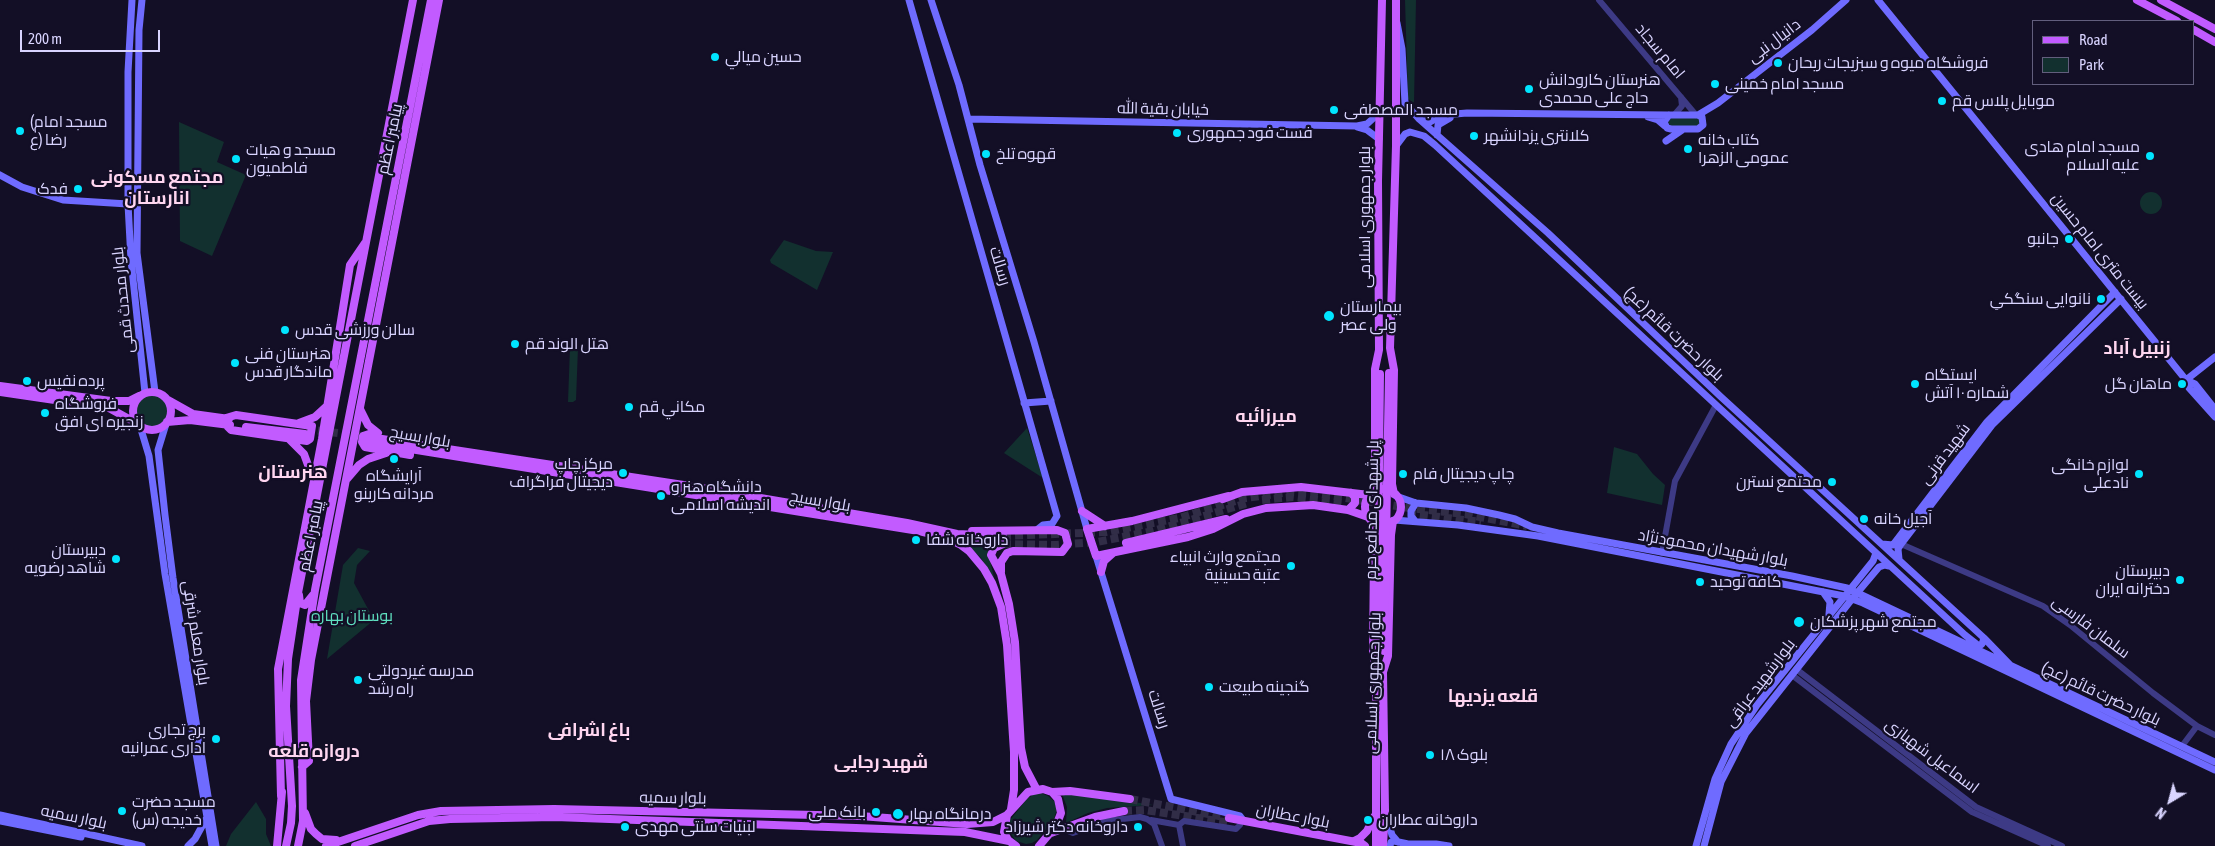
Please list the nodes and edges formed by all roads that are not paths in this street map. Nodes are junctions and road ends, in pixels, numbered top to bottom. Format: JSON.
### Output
{"nodes":[{"id":1,"x":132,"y":0,"type":"edge"},
{"id":2,"x":142,"y":0,"type":"edge"},
{"id":3,"x":413,"y":0,"type":"edge"},
{"id":4,"x":431,"y":0,"type":"edge"},
{"id":5,"x":440,"y":0,"type":"edge"},
{"id":6,"x":909,"y":0,"type":"edge"},
{"id":7,"x":930,"y":0,"type":"edge"},
{"id":8,"x":1382,"y":0,"type":"edge"},
{"id":9,"x":1396,"y":0,"type":"edge"},
{"id":10,"x":1599,"y":0,"type":"edge"},
{"id":11,"x":1846,"y":0,"type":"edge"},
{"id":12,"x":1878,"y":0,"type":"edge"},
{"id":13,"x":2137,"y":0,"type":"edge"},
{"id":14,"x":2160,"y":0,"type":"edge"},
{"id":15,"x":2175,"y":20,"type":"edge"},
{"id":16,"x":1397,"y":23,"type":"junction"},
{"id":17,"x":2215,"y":29,"type":"edge"},
{"id":18,"x":2195,"y":31,"type":"edge"},
{"id":19,"x":2215,"y":42,"type":"edge"},
{"id":20,"x":1682,"y":97,"type":"junction"},
{"id":21,"x":1718,"y":103,"type":"junction"},
{"id":22,"x":1379,"y":113,"type":"junction"},
{"id":23,"x":1672,"y":114,"type":"junction"},
{"id":24,"x":1457,"y":115,"type":"junction"},
{"id":25,"x":1548,"y":115,"type":"junction"},
{"id":26,"x":1697,"y":115,"type":"junction"},
{"id":27,"x":968,"y":119,"type":"junction"},
{"id":28,"x":1419,"y":119,"type":"junction"},
{"id":29,"x":409,"y":121,"type":"junction"},
{"id":30,"x":1704,"y":125,"type":"junction"},
{"id":31,"x":1357,"y":126,"type":"junction"},
{"id":32,"x":1666,"y":127,"type":"junction"},
{"id":33,"x":415,"y":128,"type":"junction"},
{"id":34,"x":1684,"y":129,"type":"junction"},
{"id":35,"x":1437,"y":135,"type":"junction"},
{"id":36,"x":1379,"y":139,"type":"junction"},
{"id":37,"x":1396,"y":146,"type":"junction"},
{"id":38,"x":0,"y":175,"type":"edge"},
{"id":39,"x":128,"y":204,"type":"junction"},
{"id":40,"x":368,"y":239,"type":"junction"},
{"id":41,"x":382,"y":244,"type":"junction"},
{"id":42,"x":1561,"y":246,"type":"junction"},
{"id":43,"x":1554,"y":255,"type":"junction"},
{"id":44,"x":389,"y":265,"type":"junction"},
{"id":45,"x":2116,"y":292,"type":"junction"},
{"id":46,"x":2121,"y":299,"type":"junction"},
{"id":47,"x":1390,"y":348,"type":"junction"},
{"id":48,"x":1379,"y":350,"type":"junction"},
{"id":49,"x":2215,"y":357,"type":"edge"},
{"id":50,"x":2186,"y":380,"type":"junction"},
{"id":51,"x":0,"y":386,"type":"edge"},
{"id":52,"x":0,"y":392,"type":"edge"},
{"id":53,"x":155,"y":392,"type":"junction"},
{"id":54,"x":142,"y":395,"type":"junction"},
{"id":55,"x":1720,"y":396,"type":"junction"},
{"id":56,"x":168,"y":400,"type":"junction"},
{"id":57,"x":1051,"y":401,"type":"junction"},
{"id":58,"x":1024,"y":404,"type":"junction"},
{"id":59,"x":1716,"y":405,"type":"junction"},
{"id":60,"x":327,"y":406,"type":"junction"},
{"id":61,"x":2215,"y":409,"type":"edge"},
{"id":62,"x":360,"y":410,"type":"junction"},
{"id":63,"x":2215,"y":417,"type":"edge"},
{"id":64,"x":226,"y":421,"type":"junction"},
{"id":65,"x":167,"y":423,"type":"junction"},
{"id":66,"x":298,"y":424,"type":"junction"},
{"id":67,"x":139,"y":425,"type":"junction"},
{"id":68,"x":327,"y":428,"type":"junction"},
{"id":69,"x":306,"y":432,"type":"tunnel mouth"},
{"id":70,"x":379,"y":434,"type":"junction"},
{"id":71,"x":289,"y":439,"type":"junction"},
{"id":72,"x":368,"y":440,"type":"tunnel mouth"},
{"id":73,"x":392,"y":452,"type":"junction"},
{"id":74,"x":447,"y":452,"type":"junction"},
{"id":75,"x":346,"y":481,"type":"junction"},
{"id":76,"x":313,"y":482,"type":"junction"},
{"id":77,"x":1375,"y":484,"type":"junction"},
{"id":78,"x":1392,"y":484,"type":"junction"},
{"id":79,"x":1350,"y":493,"type":"junction"},
{"id":80,"x":1370,"y":494,"type":"junction"},
{"id":81,"x":1395,"y":495,"type":"junction"},
{"id":82,"x":1228,"y":496,"type":"junction"},
{"id":83,"x":1416,"y":503,"type":"junction"},
{"id":84,"x":1205,"y":507,"type":"dead end"},
{"id":85,"x":1348,"y":510,"type":"junction"},
{"id":86,"x":1082,"y":511,"type":"junction"},
{"id":87,"x":1243,"y":514,"type":"junction"},
{"id":88,"x":1370,"y":519,"type":"junction"},
{"id":89,"x":1394,"y":521,"type":"junction"},
{"id":90,"x":1415,"y":521,"type":"junction"},
{"id":91,"x":1105,"y":526,"type":"junction"},
{"id":92,"x":1038,"y":529,"type":"junction"},
{"id":93,"x":1087,"y":529,"type":"junction"},
{"id":94,"x":943,"y":534,"type":"junction"},
{"id":95,"x":1126,"y":543,"type":"dead end"},
{"id":96,"x":1882,"y":544,"type":"junction"},
{"id":97,"x":1391,"y":545,"type":"junction"},
{"id":98,"x":1375,"y":546,"type":"junction"},
{"id":99,"x":1898,"y":546,"type":"junction"},
{"id":100,"x":1116,"y":552,"type":"junction"},
{"id":101,"x":1662,"y":553,"type":"junction"},
{"id":102,"x":1876,"y":553,"type":"junction"},
{"id":103,"x":1096,"y":556,"type":"junction"},
{"id":104,"x":1899,"y":560,"type":"junction"},
{"id":105,"x":1873,"y":561,"type":"junction"},
{"id":106,"x":1889,"y":566,"type":"junction"},
{"id":107,"x":1879,"y":568,"type":"junction"},
{"id":108,"x":1101,"y":572,"type":"junction"},
{"id":109,"x":1000,"y":574,"type":"junction"},
{"id":110,"x":1849,"y":589,"type":"junction"},
{"id":111,"x":315,"y":590,"type":"junction"},
{"id":112,"x":1823,"y":591,"type":"junction"},
{"id":113,"x":1857,"y":592,"type":"junction"},
{"id":114,"x":298,"y":594,"type":"junction"},
{"id":115,"x":1844,"y":596,"type":"junction"},
{"id":116,"x":1852,"y":599,"type":"junction"},
{"id":117,"x":1829,"y":615,"type":"junction"},
{"id":118,"x":1948,"y":620,"type":"junction"},
{"id":119,"x":1935,"y":631,"type":"junction"},
{"id":120,"x":292,"y":632,"type":"junction"},
{"id":121,"x":308,"y":634,"type":"junction"},
{"id":122,"x":1984,"y":638,"type":"junction"},
{"id":123,"x":1381,"y":651,"type":"junction"},
{"id":124,"x":1380,"y":671,"type":"junction"},
{"id":125,"x":2013,"y":671,"type":"junction"},
{"id":126,"x":1794,"y":672,"type":"junction"},
{"id":127,"x":2197,"y":726,"type":"junction"},
{"id":128,"x":2215,"y":735,"type":"edge"},
{"id":129,"x":2182,"y":746,"type":"junction"},
{"id":130,"x":2215,"y":762,"type":"edge"},
{"id":131,"x":302,"y":767,"type":"junction"},
{"id":132,"x":1025,"y":767,"type":"junction"},
{"id":133,"x":2215,"y":770,"type":"edge"},
{"id":134,"x":1015,"y":772,"type":"junction"},
{"id":135,"x":290,"y":780,"type":"junction"},
{"id":136,"x":1037,"y":790,"type":"junction"},
{"id":137,"x":1052,"y":792,"type":"junction"},
{"id":138,"x":280,"y":796,"type":"junction"},
{"id":139,"x":1130,"y":799,"type":"tunnel mouth"},
{"id":140,"x":303,"y":802,"type":"junction"},
{"id":141,"x":1376,"y":810,"type":"junction"},
{"id":142,"x":1385,"y":810,"type":"junction"},
{"id":143,"x":1124,"y":811,"type":"tunnel mouth"},
{"id":144,"x":1009,"y":812,"type":"junction"},
{"id":145,"x":0,"y":815,"type":"edge"},
{"id":146,"x":206,"y":819,"type":"junction"},
{"id":147,"x":1151,"y":820,"type":"junction"},
{"id":148,"x":0,"y":821,"type":"edge"},
{"id":149,"x":1230,"y":821,"type":"tunnel mouth"},
{"id":150,"x":984,"y":823,"type":"junction"},
{"id":151,"x":1242,"y":823,"type":"junction"},
{"id":152,"x":1179,"y":825,"type":"junction"},
{"id":153,"x":1063,"y":829,"type":"junction"},
{"id":154,"x":1051,"y":833,"type":"junction"},
{"id":155,"x":994,"y":838,"type":"junction"},
{"id":156,"x":341,"y":840,"type":"junction"},
{"id":157,"x":1398,"y":842,"type":"junction"},
{"id":158,"x":1013,"y":844,"type":"edge"},
{"id":159,"x":1350,"y":844,"type":"edge"},
{"id":160,"x":1041,"y":845,"type":"edge"},
{"id":161,"x":122,"y":846,"type":"edge"},
{"id":162,"x":142,"y":846,"type":"edge"},
{"id":163,"x":188,"y":846,"type":"edge"},
{"id":164,"x":212,"y":846,"type":"edge"},
{"id":165,"x":216,"y":846,"type":"edge"},
{"id":166,"x":279,"y":846,"type":"edge"},
{"id":167,"x":286,"y":846,"type":"edge"},
{"id":168,"x":298,"y":846,"type":"edge"},
{"id":169,"x":326,"y":846,"type":"edge"},
{"id":170,"x":355,"y":846,"type":"edge"},
{"id":171,"x":1162,"y":846,"type":"edge"},
{"id":172,"x":1183,"y":846,"type":"edge"},
{"id":173,"x":1364,"y":846,"type":"edge"},
{"id":174,"x":1376,"y":846,"type":"edge"},
{"id":175,"x":1383,"y":846,"type":"edge"},
{"id":176,"x":1390,"y":846,"type":"edge"},
{"id":177,"x":1449,"y":846,"type":"edge"},
{"id":178,"x":1696,"y":846,"type":"edge"},
{"id":179,"x":1704,"y":846,"type":"edge"},
{"id":180,"x":2048,"y":846,"type":"edge"},
{"id":181,"x":2062,"y":846,"type":"edge"}],
"edges":[{"from":1,"to":39,"type":"main road","name":"بلوار محدث قمی"},
{"from":2,"to":53,"type":"main road"},
{"from":3,"to":40,"type":"main road","name":"پیامبر اعظم"},
{"from":4,"to":29,"type":"main road","name":"پیامبر اعظم"},
{"from":5,"to":33,"type":"main road"},
{"from":6,"to":58,"type":"main road","name":"رسالت"},
{"from":7,"to":27,"type":"main road","name":"رسالت"},
{"from":8,"to":22,"type":"main road","name":"بلوار جمهوری اسلامی"},
{"from":9,"to":16,"type":"main road","name":"بلوار جمهوری اسلامی"},
{"from":10,"to":20,"type":"street","name":"امام سجاد"},
{"from":11,"to":21,"type":"main road","name":"دانیال نبی"},
{"from":12,"to":45,"type":"main road","name":"بیست متری امام حسین"},
{"from":13,"to":15,"type":"main road"},
{"from":14,"to":17,"type":"main road"},
{"from":16,"to":28,"type":"main road","name":"بلوار حضرت قائم (عج)"},
{"from":16,"to":37,"type":"main road","name":"بلوار جمهوری اسلامی"},
{"from":18,"to":19,"type":"main road"},
{"from":20,"to":23,"type":"street","name":"امام سجاد"},
{"from":20,"to":26,"type":"street","name":"امام سجاد"},
{"from":21,"to":26,"type":"main road","name":"دانیال نبی"},
{"from":21,"to":30,"type":"main road","name":"دانیال نبی"},
{"from":22,"to":31,"type":"main road"},
{"from":22,"to":36,"type":"main road","name":"بلوار جمهوری اسلامی"},
{"from":23,"to":25,"type":"main road"},
{"from":23,"to":26,"type":"main road"},
{"from":23,"to":32,"type":"main road"},
{"from":24,"to":25,"type":"main road"},
{"from":24,"to":28,"type":"main road"},
{"from":24,"to":35,"type":"main road"},
{"from":25,"to":32,"type":"main road"},
{"from":26,"to":30,"type":"main road"},
{"from":27,"to":31,"type":"main road","name":"خیابان بقیة الله"},
{"from":27,"to":57,"type":"main road","name":"رسالت"},
{"from":28,"to":35,"type":"main road","name":"بلوار حضرت قائم (عج)"},
{"from":29,"to":33,"type":"main road"},
{"from":29,"to":41,"type":"main road","name":"پیامبر اعظم"},
{"from":30,"to":34,"type":"main road"},
{"from":31,"to":36,"type":"main road","name":"خیابان بقیة الله"},
{"from":32,"to":34,"type":"main road"},
{"from":32,"to":34,"type":"main road"},
{"from":33,"to":44,"type":"main road"},
{"from":35,"to":42,"type":"main road","name":"بلوار حضرت قائم (عج)"},
{"from":36,"to":48,"type":"main road","name":"بلوار جمهوری اسلامی"},
{"from":37,"to":43,"type":"main road","name":"بلوار حضرت قائم (عج)"},
{"from":37,"to":47,"type":"main road","name":"بلوار جمهوری اسلامی"},
{"from":38,"to":39,"type":"main road"},
{"from":39,"to":54,"type":"main road","name":"بلوار محدث قمی"},
{"from":40,"to":60,"type":"main road"},
{"from":40,"to":68,"type":"main road","name":"پیامبر اعظم"},
{"from":41,"to":44,"type":"main road"},
{"from":41,"to":111,"type":"main road","name":"پیامبر اعظم"},
{"from":42,"to":43,"type":"main road"},
{"from":42,"to":55,"type":"main road","name":"بلوار حضرت قائم (عج)"},
{"from":43,"to":59,"type":"main road","name":"بلوار حضرت قائم (عج)"},
{"from":44,"to":62,"type":"main road"},
{"from":45,"to":46,"type":"main road","name":"بیست متری امام حسین"},
{"from":45,"to":99,"type":"main road","name":"شهید قرنی"},
{"from":46,"to":50,"type":"main road","name":"بیست متری امام حسین"},
{"from":46,"to":99,"type":"main road","name":"شهید قرنی"},
{"from":47,"to":78,"type":"main road","name":"بلوار جمهوری اسلامی"},
{"from":47,"to":123,"type":"main road","name":"پل شهدای مدافع حرم","bridge":true},
{"from":48,"to":77,"type":"main road","name":"بلوار جمهوری اسلامی"},
{"from":48,"to":123,"type":"main road","name":"پل شهدای مدافع حرم","bridge":true},
{"from":49,"to":50,"type":"main road"},
{"from":50,"to":61,"type":"main road","name":"بیست متری امام حسین"},
{"from":50,"to":63,"type":"main road","name":"بیست متری امام حسین"},
{"from":51,"to":54,"type":"main road"},
{"from":52,"to":67,"type":"main road"},
{"from":53,"to":54,"type":"main road"},
{"from":53,"to":56,"type":"main road"},
{"from":54,"to":67,"type":"main road"},
{"from":55,"to":59,"type":"main road"},
{"from":55,"to":96,"type":"main road","name":"بلوار حضرت قائم (عج)"},
{"from":56,"to":64,"type":"main road"},
{"from":56,"to":65,"type":"main road"},
{"from":57,"to":58,"type":"main road"},
{"from":57,"to":86,"type":"main road","name":"رسالت"},
{"from":58,"to":92,"type":"main road","name":"رسالت"},
{"from":59,"to":101,"type":"street"},
{"from":59,"to":102,"type":"main road","name":"بلوار حضرت قائم (عج)"},
{"from":60,"to":66,"type":"main road"},
{"from":60,"to":68,"type":"main road"},
{"from":62,"to":70,"type":"main road"},
{"from":62,"to":75,"type":"main road"},
{"from":64,"to":65,"type":"main road"},
{"from":64,"to":66,"type":"main road"},
{"from":64,"to":69,"type":"main road"},
{"from":64,"to":71,"type":"main road"},
{"from":65,"to":67,"type":"main road"},
{"from":65,"to":165,"type":"main road","name":"بلوار معلم شرقی"},
{"from":66,"to":71,"type":"main road"},
{"from":67,"to":146,"type":"main road","name":"بلوار معلم شرقی"},
{"from":68,"to":76,"type":"main road"},
{"from":68,"to":114,"type":"main road","name":"پیامبر اعظم"},
{"from":70,"to":73,"type":"main road"},
{"from":70,"to":74,"type":"main road"},
{"from":71,"to":76,"type":"main road"},
{"from":72,"to":74,"type":"main road","name":"بلوار بسیج"},
{"from":73,"to":74,"type":"main road"},
{"from":73,"to":75,"type":"main road"},
{"from":74,"to":94,"type":"main road","name":"بلوار بسیج"},
{"from":75,"to":131,"type":"main road"},
{"from":76,"to":138,"type":"main road"},
{"from":77,"to":78,"type":"main road"},
{"from":77,"to":80,"type":"main road","name":"بلوار جمهوری اسلامی"},
{"from":78,"to":81,"type":"main road","name":"بلوار جمهوری اسلامی"},
{"from":79,"to":80,"type":"main road"},
{"from":79,"to":82,"type":"main road"},
{"from":79,"to":85,"type":"main road"},
{"from":80,"to":81,"type":"main road"},
{"from":80,"to":88,"type":"main road"},
{"from":81,"to":83,"type":"main road","name":"بلوار شهیدان محمودنژاد"},
{"from":81,"to":89,"type":"main road"},
{"from":82,"to":84,"type":"main road"},
{"from":82,"to":91,"type":"main road"},
{"from":83,"to":90,"type":"main road"},
{"from":83,"to":101,"type":"main road","name":"بلوار شهیدان محمودنژاد"},
{"from":85,"to":87,"type":"main road"},
{"from":85,"to":88,"type":"main road"},
{"from":86,"to":91,"type":"main road"},
{"from":86,"to":93,"type":"main road","name":"رسالت"},
{"from":87,"to":95,"type":"main road"},
{"from":87,"to":100,"type":"main road"},
{"from":88,"to":89,"type":"main road"},
{"from":88,"to":98,"type":"main road","name":"بلوار جمهوری اسلامی"},
{"from":89,"to":90,"type":"main road","name":"بلوار شهیدان محمودنژاد"},
{"from":89,"to":97,"type":"main road","name":"بلوار جمهوری اسلامی"},
{"from":90,"to":112,"type":"main road","name":"بلوار شهیدان محمودنژاد"},
{"from":91,"to":93,"type":"main road"},
{"from":92,"to":94,"type":"main road"},
{"from":92,"to":109,"type":"main road"},
{"from":93,"to":103,"type":"main road"},
{"from":94,"to":109,"type":"main road"},
{"from":94,"to":134,"type":"main road","name":"بلوار بسیج"},
{"from":96,"to":99,"type":"main road"},
{"from":96,"to":104,"type":"main road","name":"بلوار حضرت قائم (عج)"},
{"from":97,"to":98,"type":"main road"},
{"from":97,"to":124,"type":"main road","name":"بلوار جمهوری اسلامی"},
{"from":98,"to":124,"type":"main road","name":"بلوار جمهوری اسلامی"},
{"from":99,"to":104,"type":"main road"},
{"from":99,"to":127,"type":"street","name":"سلمان فارسی"},
{"from":100,"to":103,"type":"main road"},
{"from":100,"to":108,"type":"main road"},
{"from":101,"to":110,"type":"main road","name":"بلوار شهیدان محمودنژاد"},
{"from":102,"to":105,"type":"main road","name":"بلوارشهید عراقی"},
{"from":102,"to":106,"type":"main road","name":"بلوار حضرت قائم (عج)"},
{"from":103,"to":108,"type":"main road","name":"رسالت"},
{"from":104,"to":122,"type":"main road","name":"بلوار حضرت قائم (عج)"},
{"from":105,"to":107,"type":"main road"},
{"from":105,"to":110,"type":"main road","name":"بلوارشهید عراقی"},
{"from":106,"to":107,"type":"main road"},
{"from":106,"to":118,"type":"main road","name":"بلوار حضرت قائم (عج)"},
{"from":107,"to":113,"type":"main road","name":"بلوارشهید عراقی"},
{"from":108,"to":151,"type":"main road","name":"رسالت"},
{"from":109,"to":132,"type":"main road"},
{"from":110,"to":113,"type":"main road","name":"بلوار شهیدان محمودنژاد"},
{"from":110,"to":115,"type":"main road","name":"بلوارشهید عراقی"},
{"from":111,"to":114,"type":"main road"},
{"from":111,"to":121,"type":"main road","name":"پیامبر اعظم"},
{"from":112,"to":115,"type":"main road","name":"بلوار شهیدان محمودنژاد"},
{"from":112,"to":117,"type":"main road"},
{"from":113,"to":116,"type":"main road","name":"بلوارشهید عراقی"},
{"from":113,"to":119,"type":"main road","name":"بلوار شهیدان محمودنژاد"},
{"from":114,"to":120,"type":"main road","name":"پیامبر اعظم"},
{"from":115,"to":116,"type":"main road","name":"بلوار شهیدان محمودنژاد"},
{"from":115,"to":117,"type":"main road","name":"بلوارشهید عراقی"},
{"from":116,"to":125,"type":"main road","name":"بلوار شهیدان محمودنژاد"},
{"from":116,"to":126,"type":"main road","name":"بلوارشهید عراقی"},
{"from":117,"to":178,"type":"main road","name":"بلوارشهید عراقی"},
{"from":118,"to":119,"type":"main road"},
{"from":118,"to":122,"type":"main road","name":"بلوار حضرت قائم (عج)"},
{"from":119,"to":125,"type":"main road","name":"بلوار شهیدان محمودنژاد"},
{"from":120,"to":121,"type":"main road"},
{"from":120,"to":135,"type":"main road","name":"پیامبر اعظم"},
{"from":121,"to":131,"type":"main road","name":"پیامبر اعظم"},
{"from":122,"to":125,"type":"main road","name":"بلوار حضرت قائم (عج)"},
{"from":123,"to":124,"type":"main road","name":"پل شهدای مدافع حرم"},
{"from":124,"to":141,"type":"main road","name":"بلوار جمهوری اسلامی"},
{"from":124,"to":142,"type":"main road","name":"بلوار جمهوری اسلامی"},
{"from":125,"to":129,"type":"main road","name":"بلوار حضرت قائم (عج)"},
{"from":125,"to":133,"type":"main road","name":"بلوار حضرت قائم (عج)"},
{"from":126,"to":179,"type":"main road","name":"بلوارشهید عراقی"},
{"from":126,"to":180,"type":"street","name":"اسماعیل شهبازی"},
{"from":126,"to":181,"type":"street","name":"اسماعیل شهبازی"},
{"from":127,"to":128,"type":"street","name":"سلمان فارسی"},
{"from":127,"to":129,"type":"street"},
{"from":129,"to":130,"type":"main road","name":"بلوار حضرت قائم (عج)"},
{"from":131,"to":140,"type":"main road","name":"پیامبر اعظم"},
{"from":132,"to":134,"type":"main road"},
{"from":132,"to":136,"type":"main road"},
{"from":134,"to":144,"type":"main road","name":"بلوار بسیج"},
{"from":135,"to":138,"type":"main road"},
{"from":135,"to":167,"type":"main road","name":"پیامبر اعظم"},
{"from":136,"to":137,"type":"main road"},
{"from":136,"to":144,"type":"main road"},
{"from":137,"to":139,"type":"main road"},
{"from":137,"to":154,"type":"main road"},
{"from":138,"to":166,"type":"main road"},
{"from":140,"to":156,"type":"main road"},
{"from":140,"to":168,"type":"main road","name":"پیامبر اعظم"},
{"from":141,"to":159,"type":"main road"},
{"from":141,"to":174,"type":"main road","name":"بلوار جمهوری اسلامی"},
{"from":142,"to":157,"type":"main road"},
{"from":142,"to":175,"type":"main road","name":"بلوار جمهوری اسلامی"},
{"from":143,"to":153,"type":"main road"},
{"from":144,"to":150,"type":"main road","name":"بلوار سمیه"},
{"from":144,"to":158,"type":"main road","name":"بلوار بسیج"},
{"from":145,"to":162,"type":"main road","name":"بلوار سمیه"},
{"from":146,"to":163,"type":"main road"},
{"from":146,"to":164,"type":"main road","name":"بلوار معلم شرقی"},
{"from":147,"to":152,"type":"street"},
{"from":147,"to":153,"type":"street"},
{"from":147,"to":171,"type":"street"},
{"from":148,"to":161,"type":"main road","name":"بلوار سمیه"},
{"from":149,"to":151,"type":"main road","name":"بلوار عطاران"},
{"from":150,"to":155,"type":"main road"},
{"from":150,"to":156,"type":"main road","name":"بلوار سمیه"},
{"from":151,"to":152,"type":"street"},
{"from":151,"to":159,"type":"main road","name":"بلوار عطاران"},
{"from":152,"to":172,"type":"street"},
{"from":153,"to":154,"type":"main road"},
{"from":154,"to":160,"type":"main road"},
{"from":155,"to":158,"type":"main road","name":"بلوار سمیه"},
{"from":155,"to":170,"type":"main road","name":"بلوار سمیه"},
{"from":156,"to":169,"type":"main road","name":"بلوار سمیه"},
{"from":157,"to":176,"type":"main road"},
{"from":157,"to":177,"type":"main road"},
{"from":159,"to":173,"type":"main road","name":"بلوار عطاران"}]}
